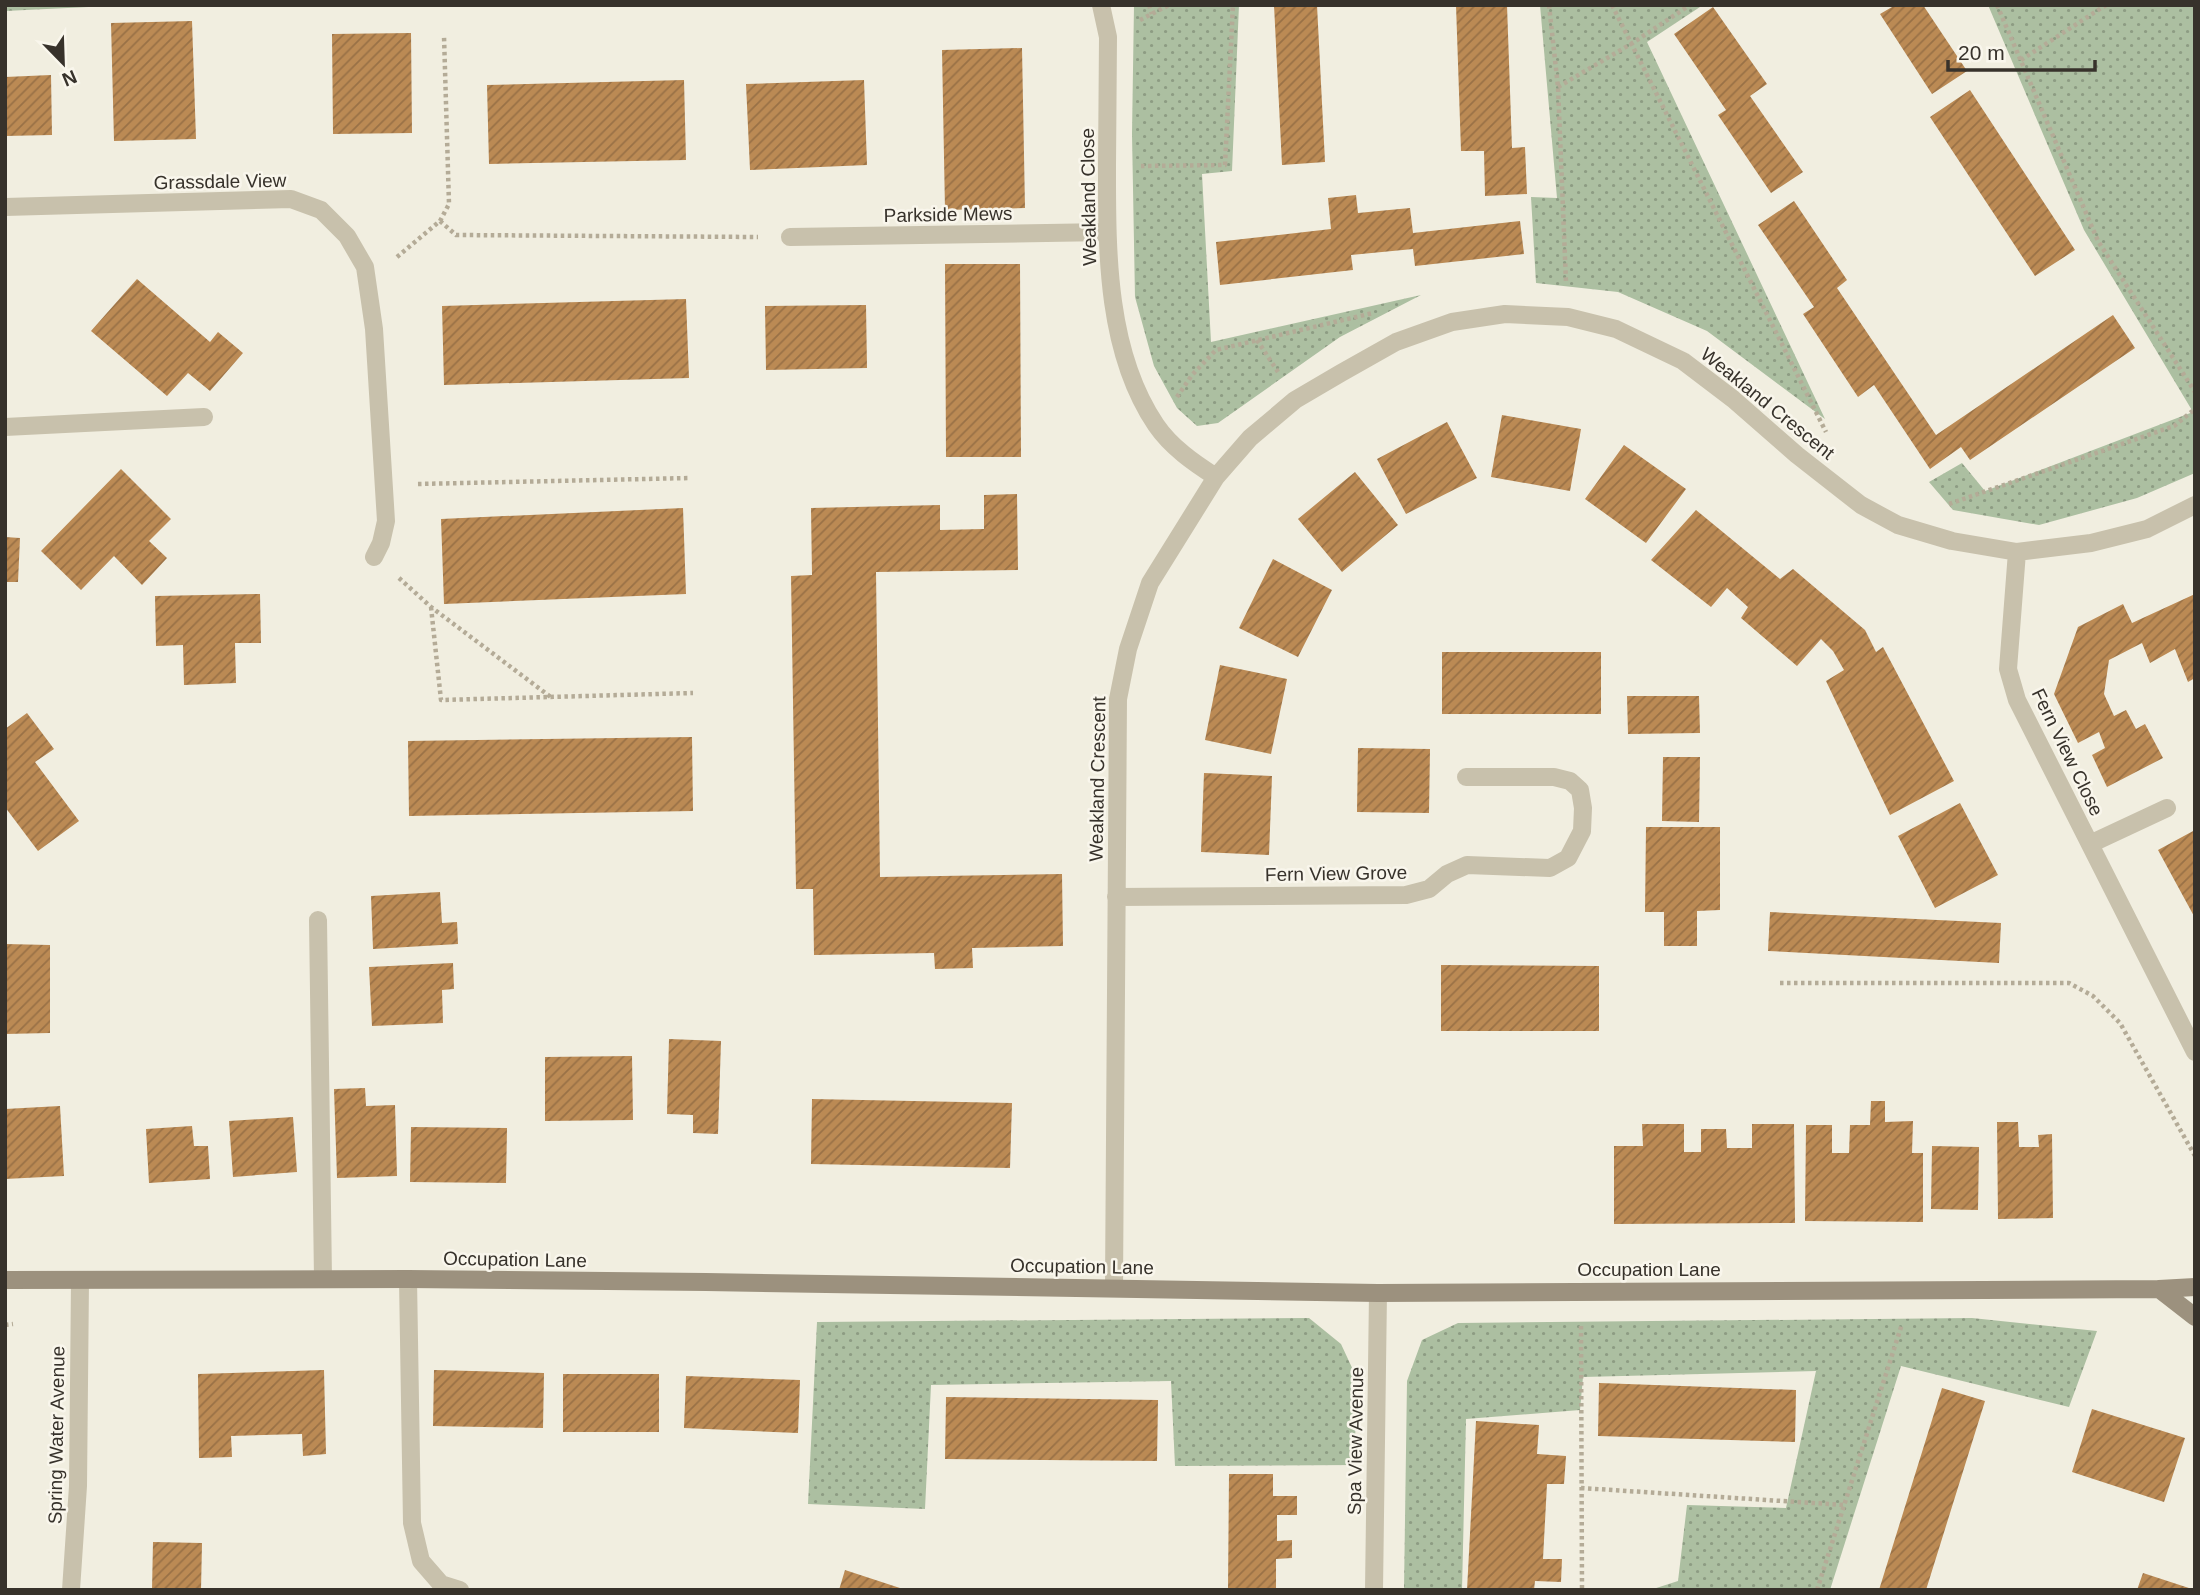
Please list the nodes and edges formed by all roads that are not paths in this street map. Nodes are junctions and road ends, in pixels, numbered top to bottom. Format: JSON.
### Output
{"nodes":[{"id":1,"x":1101,"y":5,"type":"edge"},
{"id":2,"x":5,"y":207,"type":"edge"},
{"id":3,"x":1107,"y":232,"type":"junction"},
{"id":4,"x":790,"y":237,"type":"road end"},
{"id":5,"x":204,"y":417,"type":"dead end"},
{"id":6,"x":5,"y":427,"type":"edge"},
{"id":7,"x":1216,"y":477,"type":"junction"},
{"id":8,"x":2195,"y":505,"type":"edge"},
{"id":9,"x":2017,"y":552,"type":"junction"},
{"id":10,"x":374,"y":557,"type":"road end"},
{"id":11,"x":1466,"y":777,"type":"dead end"},
{"id":12,"x":2167,"y":808,"type":"dead end"},
{"id":13,"x":2090,"y":844,"type":"junction"},
{"id":14,"x":1116,"y":897,"type":"junction"},
{"id":15,"x":318,"y":919,"type":"dead end"},
{"id":16,"x":2195,"y":1052,"type":"edge"},
{"id":17,"x":323,"y":1279,"type":"junction"},
{"id":18,"x":408,"y":1279,"type":"junction"},
{"id":19,"x":5,"y":1280,"type":"edge"},
{"id":20,"x":80,"y":1280,"type":"junction"},
{"id":21,"x":1114,"y":1287,"type":"junction"},
{"id":22,"x":2195,"y":1287,"type":"edge"},
{"id":23,"x":2159,"y":1289,"type":"junction"},
{"id":24,"x":1378,"y":1293,"type":"junction"},
{"id":25,"x":2195,"y":1317,"type":"edge"},
{"id":26,"x":71,"y":1590,"type":"edge"},
{"id":27,"x":460,"y":1590,"type":"edge"},
{"id":28,"x":1374,"y":1590,"type":"edge"}],
"edges":[{"from":1,"to":3,"type":"street","name":"Weakland Close"},
{"from":2,"to":10,"type":"street","name":"Grassdale View"},
{"from":3,"to":4,"type":"street","name":"Parkside Mews"},
{"from":3,"to":7,"type":"street","name":"Weakland Close"},
{"from":5,"to":6,"type":"street"},
{"from":7,"to":9,"type":"street","name":"Weakland Crescent"},
{"from":7,"to":14,"type":"street","name":"Weakland Crescent"},
{"from":8,"to":9,"type":"street","name":"Weakland Crescent"},
{"from":9,"to":13,"type":"street","name":"Fern View Close"},
{"from":11,"to":14,"type":"street","name":"Fern View Grove"},
{"from":12,"to":13,"type":"street","name":"Fern View Close"},
{"from":13,"to":16,"type":"street","name":"Fern View Close"},
{"from":14,"to":21,"type":"street","name":"Weakland Crescent"},
{"from":15,"to":17,"type":"street"},
{"from":17,"to":18,"type":"street","name":"Occupation Lane"},
{"from":17,"to":20,"type":"street","name":"Occupation Lane"},
{"from":18,"to":21,"type":"street","name":"Occupation Lane"},
{"from":18,"to":27,"type":"street"},
{"from":19,"to":20,"type":"street","name":"Occupation Lane"},
{"from":20,"to":26,"type":"street","name":"Spring Water Avenue"},
{"from":21,"to":24,"type":"street","name":"Occupation Lane"},
{"from":22,"to":23,"type":"street","name":"Occupation Lane"},
{"from":23,"to":24,"type":"street","name":"Occupation Lane"},
{"from":23,"to":25,"type":"street"},
{"from":24,"to":28,"type":"street","name":"Spa View Avenue"}]}
